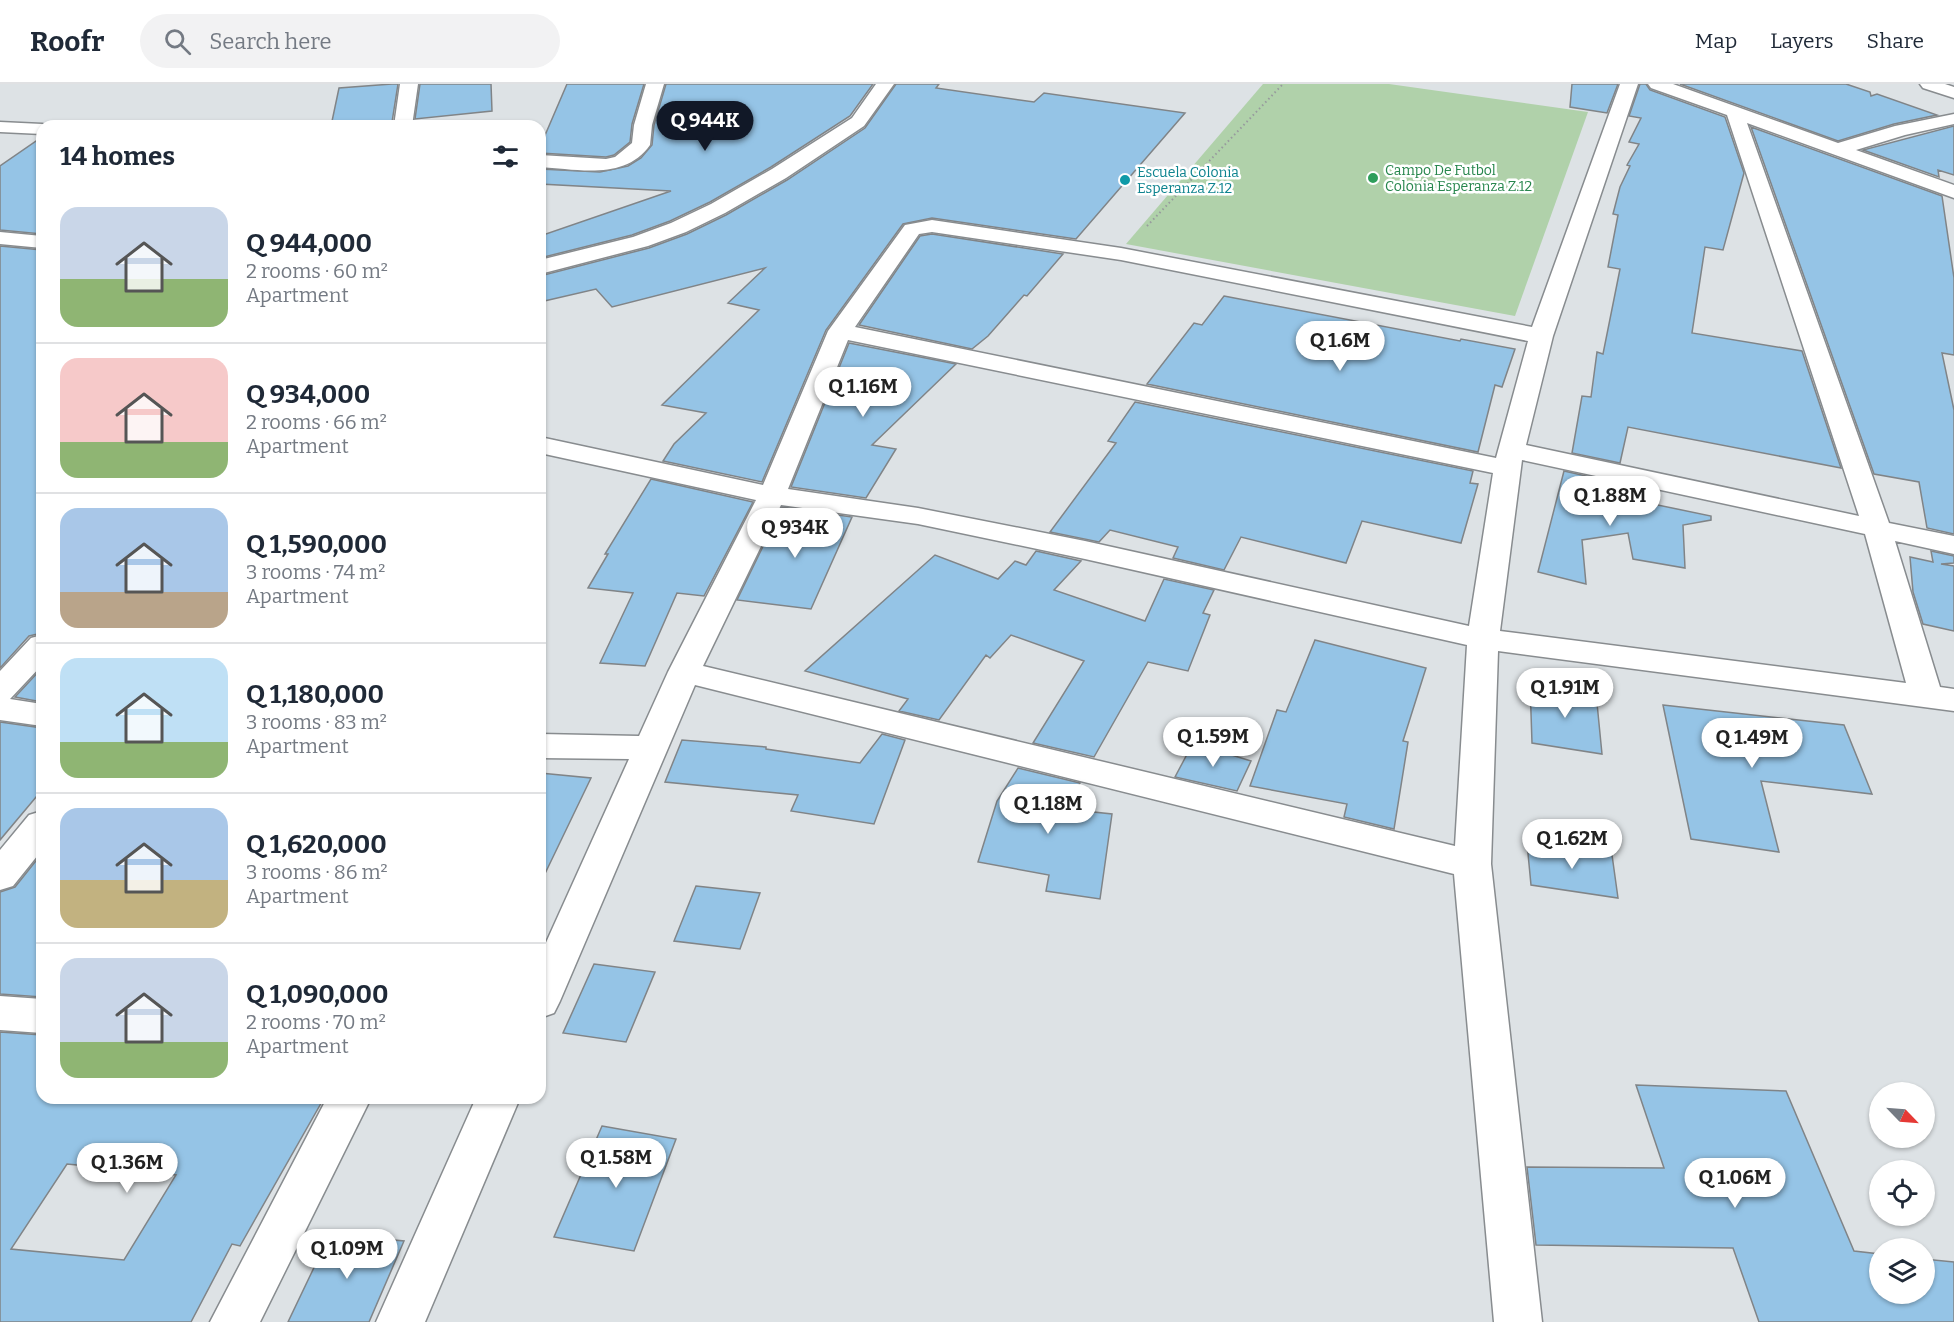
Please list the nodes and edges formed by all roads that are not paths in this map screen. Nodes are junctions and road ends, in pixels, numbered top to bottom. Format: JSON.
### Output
{"nodes":[{"id":1,"x":409,"y":84,"type":"edge"},
{"id":2,"x":655,"y":84,"type":"edge"},
{"id":3,"x":885,"y":84,"type":"edge"},
{"id":4,"x":1629,"y":84,"type":"edge"},
{"id":5,"x":1657,"y":84,"type":"edge"},
{"id":6,"x":1929,"y":84,"type":"edge"},
{"id":7,"x":1715,"y":86,"type":"dead end"},
{"id":8,"x":1954,"y":93,"type":"edge"},
{"id":9,"x":1682,"y":94,"type":"junction"},
{"id":10,"x":1735,"y":114,"type":"junction"},
{"id":11,"x":1954,"y":118,"type":"edge"},
{"id":12,"x":404,"y":120,"type":"edge"},
{"id":13,"x":0,"y":126,"type":"edge"},
{"id":14,"x":36,"y":129,"type":"edge"},
{"id":15,"x":1836,"y":150,"type":"junction"},
{"id":16,"x":546,"y":161,"type":"edge"},
{"id":17,"x":1954,"y":192,"type":"edge"},
{"id":18,"x":10,"y":239,"type":"edge"},
{"id":19,"x":36,"y":241,"type":"edge"},
{"id":20,"x":0,"y":248,"type":"edge"},
{"id":21,"x":546,"y":265,"type":"edge"},
{"id":22,"x":840,"y":331,"type":"junction"},
{"id":23,"x":1541,"y":336,"type":"junction"},
{"id":24,"x":546,"y":446,"type":"edge"},
{"id":25,"x":1509,"y":459,"type":"junction"},
{"id":26,"x":772,"y":495,"type":"junction"},
{"id":27,"x":1877,"y":528,"type":"junction"},
{"id":28,"x":1954,"y":545,"type":"edge"},
{"id":29,"x":1483,"y":639,"type":"junction"},
{"id":30,"x":36,"y":652,"type":"edge"},
{"id":31,"x":684,"y":672,"type":"junction"},
{"id":32,"x":0,"y":691,"type":"edge"},
{"id":33,"x":1940,"y":698,"type":"edge"},
{"id":34,"x":0,"y":709,"type":"edge"},
{"id":35,"x":36,"y":714,"type":"edge"},
{"id":36,"x":546,"y":746,"type":"edge"},
{"id":37,"x":650,"y":747,"type":"junction"},
{"id":38,"x":36,"y":831,"type":"edge"},
{"id":39,"x":1472,"y":864,"type":"junction"},
{"id":40,"x":0,"y":876,"type":"edge"},
{"id":41,"x":546,"y":987,"type":"edge"},
{"id":42,"x":0,"y":1013,"type":"edge"},
{"id":43,"x":36,"y":1016,"type":"edge"},
{"id":44,"x":346,"y":1104,"type":"edge"},
{"id":45,"x":495,"y":1104,"type":"edge"},
{"id":46,"x":234,"y":1322,"type":"edge"},
{"id":47,"x":400,"y":1322,"type":"edge"},
{"id":48,"x":1518,"y":1322,"type":"edge"}],
"edges":[{"from":1,"to":12,"type":"street"},
{"from":2,"to":16,"type":"street"},
{"from":3,"to":21,"type":"street"},
{"from":4,"to":23,"type":"street"},
{"from":5,"to":9,"type":"street"},
{"from":6,"to":8,"type":"street"},
{"from":7,"to":9,"type":"street"},
{"from":9,"to":10,"type":"street"},
{"from":10,"to":15,"type":"street"},
{"from":10,"to":27,"type":"street"},
{"from":11,"to":15,"type":"street"},
{"from":13,"to":14,"type":"street"},
{"from":15,"to":17,"type":"street"},
{"from":18,"to":19,"type":"street"},
{"from":18,"to":20,"type":"street"},
{"from":22,"to":23,"type":"street"},
{"from":22,"to":25,"type":"street"},
{"from":22,"to":26,"type":"street"},
{"from":23,"to":25,"type":"street"},
{"from":24,"to":26,"type":"street"},
{"from":25,"to":27,"type":"street"},
{"from":25,"to":29,"type":"street"},
{"from":26,"to":29,"type":"street"},
{"from":26,"to":31,"type":"street"},
{"from":27,"to":28,"type":"street"},
{"from":27,"to":33,"type":"street"},
{"from":29,"to":33,"type":"street"},
{"from":29,"to":39,"type":"street"},
{"from":30,"to":32,"type":"street"},
{"from":31,"to":37,"type":"street"},
{"from":31,"to":39,"type":"street"},
{"from":34,"to":35,"type":"street"},
{"from":36,"to":37,"type":"street"},
{"from":37,"to":41,"type":"street"},
{"from":38,"to":40,"type":"street"},
{"from":39,"to":48,"type":"street"},
{"from":42,"to":43,"type":"street"},
{"from":44,"to":46,"type":"street"},
{"from":45,"to":47,"type":"street"}]}
